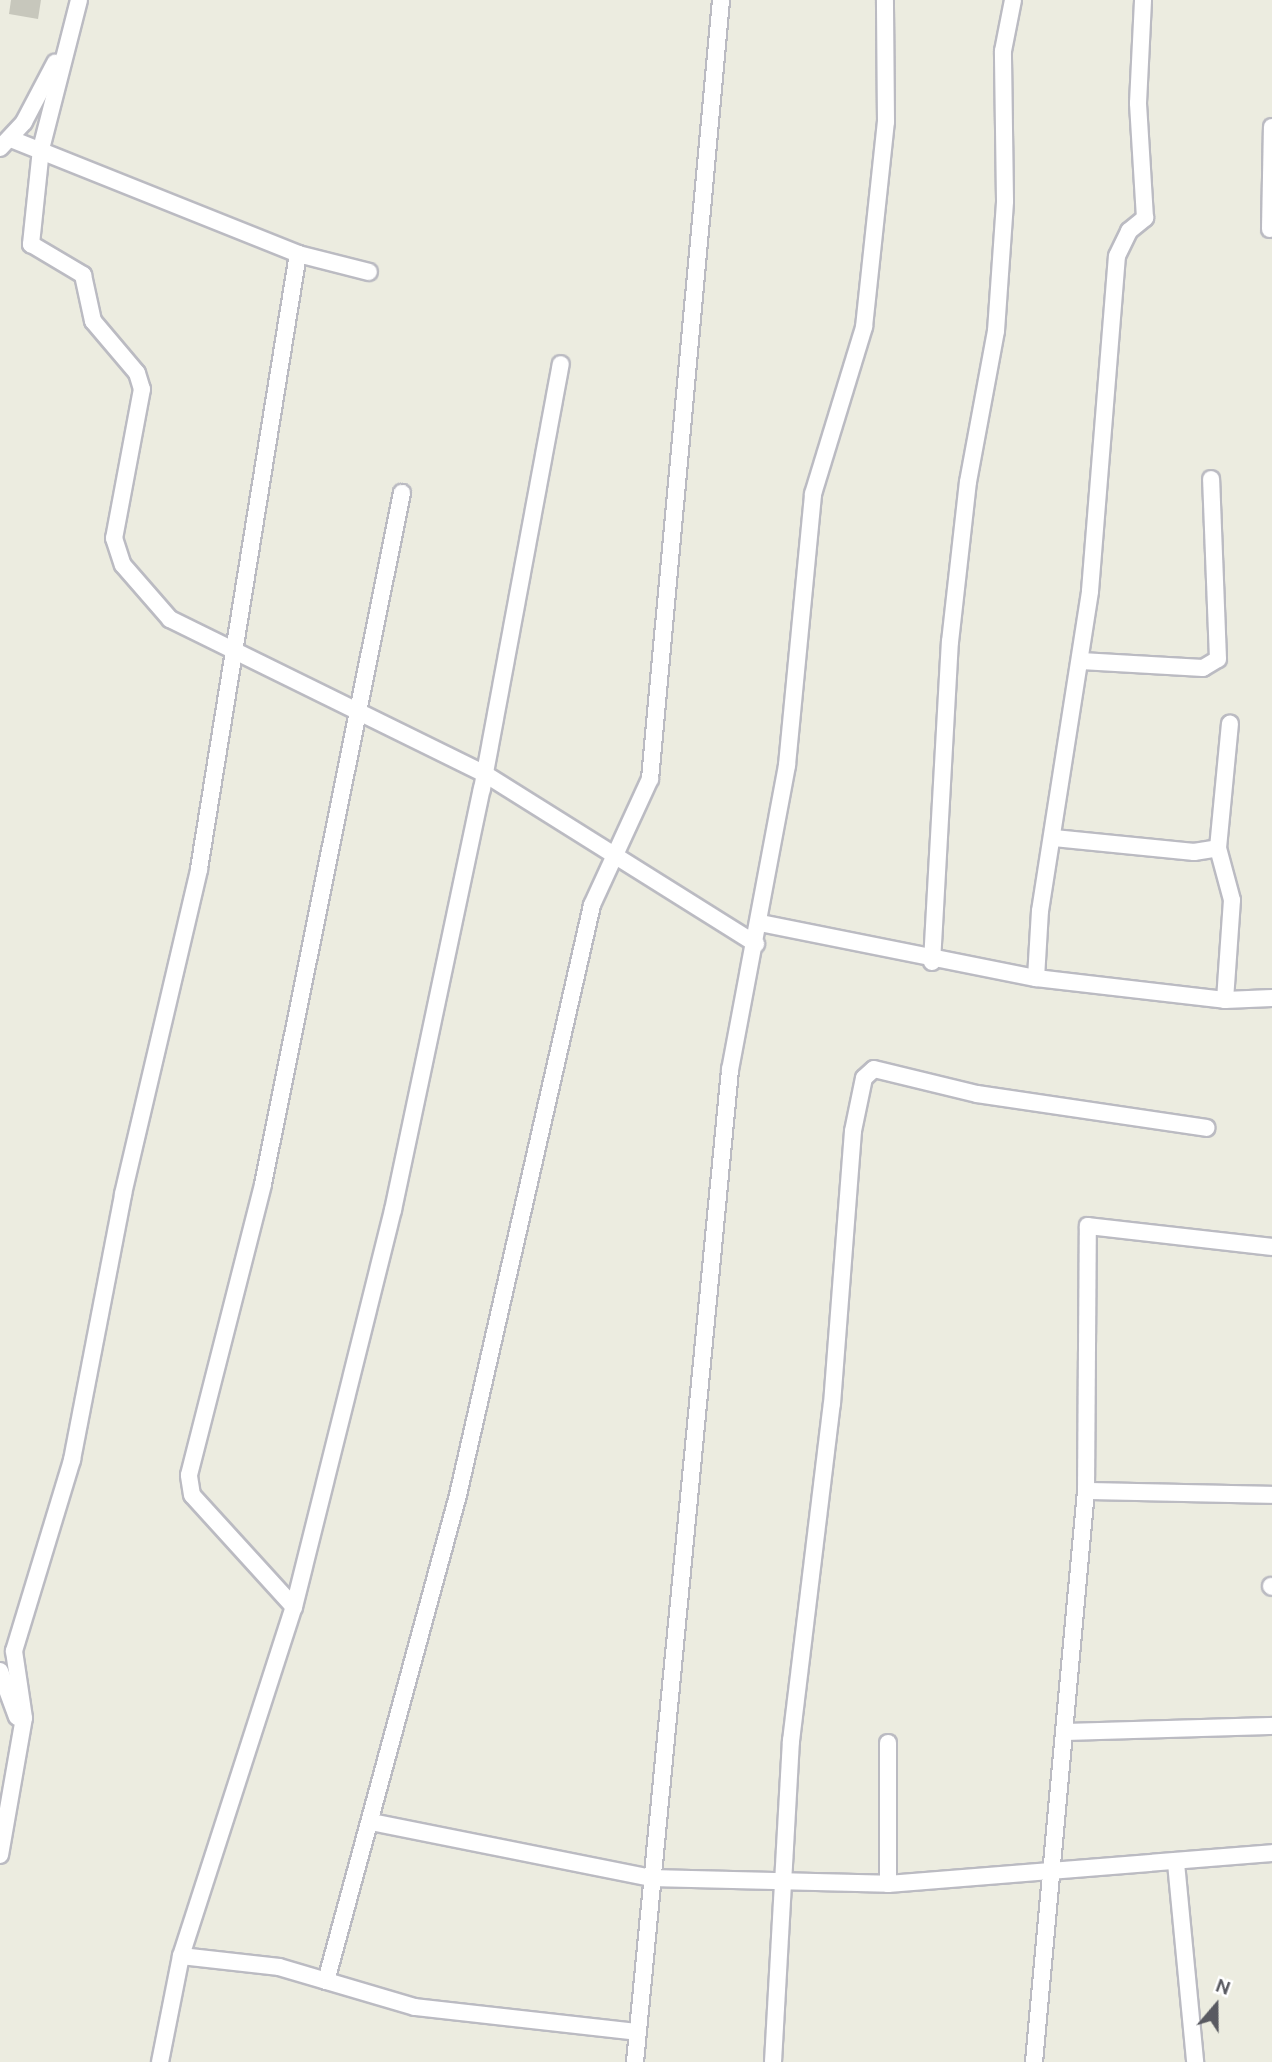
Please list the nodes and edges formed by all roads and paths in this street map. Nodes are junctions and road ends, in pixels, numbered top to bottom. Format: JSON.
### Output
{"nodes":[{"id":1,"x":79,"y":0,"type":"edge"},
{"id":2,"x":722,"y":0,"type":"edge"},
{"id":3,"x":885,"y":0,"type":"edge"},
{"id":4,"x":1013,"y":0,"type":"edge"},
{"id":5,"x":1143,"y":0,"type":"edge"},
{"id":6,"x":65,"y":45,"type":"junction"},
{"id":7,"x":1272,"y":127,"type":"edge"},
{"id":8,"x":6,"y":143,"type":"edge"},
{"id":9,"x":41,"y":149,"type":"junction"},
{"id":10,"x":1270,"y":229,"type":"dead end"},
{"id":11,"x":298,"y":254,"type":"junction"},
{"id":12,"x":369,"y":272,"type":"dead end"},
{"id":13,"x":561,"y":364,"type":"dead end"},
{"id":14,"x":1211,"y":479,"type":"dead end"},
{"id":15,"x":402,"y":493,"type":"dead end"},
{"id":16,"x":234,"y":648,"type":"junction"},
{"id":17,"x":1081,"y":661,"type":"junction"},
{"id":18,"x":360,"y":708,"type":"junction"},
{"id":19,"x":1230,"y":724,"type":"dead end"},
{"id":20,"x":485,"y":774,"type":"junction"},
{"id":21,"x":1054,"y":838,"type":"junction"},
{"id":22,"x":1218,"y":848,"type":"junction"},
{"id":23,"x":612,"y":854,"type":"junction"},
{"id":24,"x":760,"y":923,"type":"junction"},
{"id":25,"x":756,"y":944,"type":"junction"},
{"id":26,"x":932,"y":962,"type":"junction"},
{"id":27,"x":1035,"y":978,"type":"junction"},
{"id":28,"x":1272,"y":998,"type":"edge"},
{"id":29,"x":1225,"y":1000,"type":"junction"},
{"id":30,"x":1207,"y":1128,"type":"dead end"},
{"id":31,"x":1272,"y":1247,"type":"edge"},
{"id":32,"x":1086,"y":1491,"type":"junction"},
{"id":33,"x":1272,"y":1496,"type":"edge"},
{"id":34,"x":294,"y":1607,"type":"junction"},
{"id":35,"x":0,"y":1671,"type":"edge"},
{"id":36,"x":1272,"y":1726,"type":"edge"},
{"id":37,"x":23,"y":1732,"type":"junction"},
{"id":38,"x":1065,"y":1732,"type":"junction"},
{"id":39,"x":888,"y":1743,"type":"dead end"},
{"id":40,"x":371,"y":1822,"type":"junction"},
{"id":41,"x":3,"y":1825,"type":"edge"},
{"id":42,"x":1272,"y":1853,"type":"edge"},
{"id":43,"x":0,"y":1855,"type":"edge"},
{"id":44,"x":1176,"y":1863,"type":"junction"},
{"id":45,"x":1055,"y":1871,"type":"junction"},
{"id":46,"x":650,"y":1878,"type":"junction"},
{"id":47,"x":783,"y":1880,"type":"junction"},
{"id":48,"x":888,"y":1884,"type":"junction"},
{"id":49,"x":180,"y":1956,"type":"junction"},
{"id":50,"x":326,"y":1981,"type":"junction"},
{"id":51,"x":638,"y":2032,"type":"junction"},
{"id":52,"x":160,"y":2062,"type":"edge"},
{"id":53,"x":635,"y":2062,"type":"edge"},
{"id":54,"x":773,"y":2062,"type":"edge"},
{"id":55,"x":1034,"y":2062,"type":"edge"},
{"id":56,"x":1195,"y":2062,"type":"edge"}],
"edges":[{"from":1,"to":6,"type":"street"},
{"from":2,"to":23,"type":"street"},
{"from":3,"to":24,"type":"street"},
{"from":4,"to":26,"type":"street"},
{"from":5,"to":17,"type":"street"},
{"from":6,"to":8,"type":"street"},
{"from":6,"to":9,"type":"street"},
{"from":7,"to":10,"type":"street"},
{"from":8,"to":9,"type":"street"},
{"from":9,"to":11,"type":"street"},
{"from":9,"to":16,"type":"street"},
{"from":11,"to":12,"type":"street"},
{"from":11,"to":16,"type":"street"},
{"from":13,"to":20,"type":"street"},
{"from":14,"to":17,"type":"street"},
{"from":15,"to":18,"type":"street"},
{"from":16,"to":18,"type":"street"},
{"from":16,"to":37,"type":"street"},
{"from":17,"to":21,"type":"street"},
{"from":18,"to":20,"type":"street"},
{"from":18,"to":34,"type":"street"},
{"from":19,"to":22,"type":"street"},
{"from":20,"to":23,"type":"street"},
{"from":20,"to":34,"type":"street"},
{"from":21,"to":22,"type":"street"},
{"from":21,"to":27,"type":"street"},
{"from":22,"to":29,"type":"street"},
{"from":23,"to":25,"type":"street"},
{"from":23,"to":40,"type":"street"},
{"from":24,"to":25,"type":"street"},
{"from":24,"to":26,"type":"street"},
{"from":25,"to":46,"type":"street"},
{"from":26,"to":27,"type":"street"},
{"from":27,"to":29,"type":"street"},
{"from":28,"to":29,"type":"street"},
{"from":30,"to":47,"type":"street"},
{"from":31,"to":32,"type":"street"},
{"from":32,"to":33,"type":"street"},
{"from":32,"to":38,"type":"street"},
{"from":34,"to":49,"type":"street"},
{"from":35,"to":37,"type":"street"},
{"from":36,"to":38,"type":"street"},
{"from":37,"to":41,"type":"street"},
{"from":38,"to":45,"type":"street"},
{"from":39,"to":48,"type":"street"},
{"from":40,"to":46,"type":"street"},
{"from":40,"to":50,"type":"street"},
{"from":41,"to":43,"type":"street"},
{"from":42,"to":44,"type":"street"},
{"from":44,"to":45,"type":"street"},
{"from":44,"to":56,"type":"street"},
{"from":45,"to":48,"type":"street"},
{"from":45,"to":55,"type":"street"},
{"from":46,"to":47,"type":"street"},
{"from":46,"to":51,"type":"street"},
{"from":47,"to":48,"type":"street"},
{"from":47,"to":54,"type":"street"},
{"from":49,"to":50,"type":"street"},
{"from":49,"to":52,"type":"street"},
{"from":50,"to":51,"type":"street"},
{"from":51,"to":53,"type":"street"}]}
